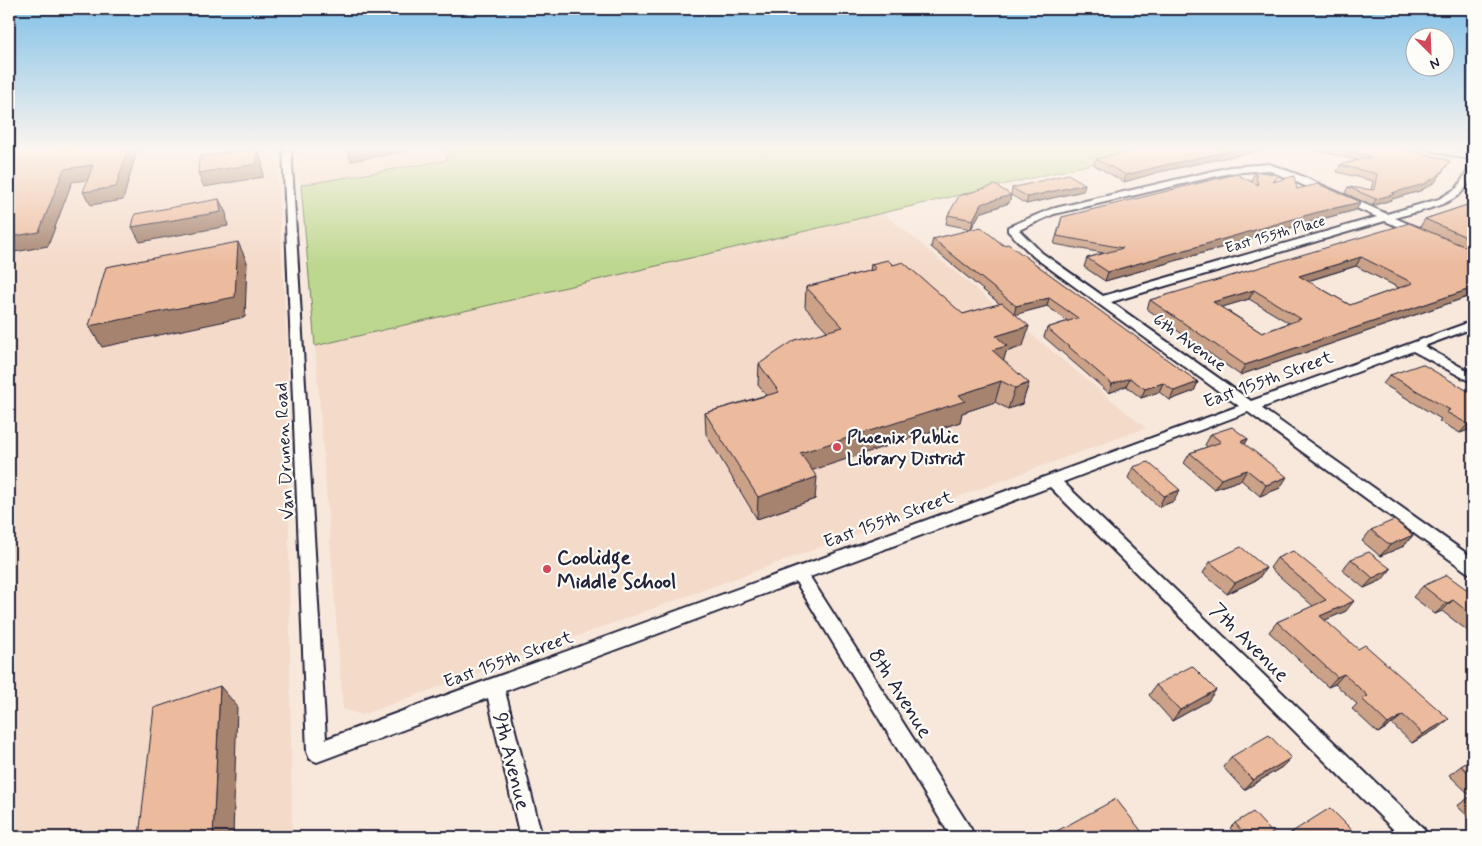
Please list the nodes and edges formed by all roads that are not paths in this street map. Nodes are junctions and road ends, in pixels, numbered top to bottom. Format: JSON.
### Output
{"nodes":[{"id":1,"x":289,"y":187,"type":"edge"},
{"id":2,"x":1156,"y":187,"type":"edge"},
{"id":3,"x":1320,"y":187,"type":"edge"},
{"id":4,"x":1462,"y":187,"type":"edge"},
{"id":5,"x":1386,"y":217,"type":"junction"},
{"id":6,"x":1012,"y":228,"type":"joint"},
{"id":7,"x":1429,"y":237,"type":"edge"},
{"id":8,"x":1100,"y":301,"type":"junction"},
{"id":9,"x":1473,"y":324,"type":"edge"},
{"id":10,"x":1414,"y":346,"type":"junction"},
{"id":11,"x":1473,"y":379,"type":"edge"},
{"id":12,"x":1249,"y":408,"type":"junction"},
{"id":13,"x":1052,"y":480,"type":"junction"},
{"id":14,"x":1473,"y":567,"type":"edge"},
{"id":15,"x":799,"y":573,"type":"junction"},
{"id":16,"x":494,"y":685,"type":"junction"},
{"id":17,"x":317,"y":752,"type":"joint"},
{"id":18,"x":531,"y":837,"type":"edge"},
{"id":19,"x":963,"y":837,"type":"edge"},
{"id":20,"x":1416,"y":837,"type":"edge"}],
"edges":[{"from":1,"to":17,"type":"street","name":"Van Drunen Road"},
{"from":2,"to":6,"type":"street"},
{"from":3,"to":5,"type":"street"},
{"from":4,"to":5,"type":"street","name":"East 155th Place"},
{"from":5,"to":7,"type":"street"},
{"from":5,"to":8,"type":"street","name":"East 155th Place"},
{"from":6,"to":8,"type":"street","name":"6th Avenue"},
{"from":8,"to":12,"type":"street","name":"6th Avenue"},
{"from":9,"to":10,"type":"street","name":"East 155th Street"},
{"from":10,"to":11,"type":"street"},
{"from":10,"to":12,"type":"street","name":"East 155th Street"},
{"from":12,"to":13,"type":"street","name":"East 155th Street"},
{"from":12,"to":14,"type":"street","name":"6th Avenue"},
{"from":13,"to":15,"type":"street","name":"East 155th Street"},
{"from":13,"to":20,"type":"street","name":"7th Avenue"},
{"from":15,"to":16,"type":"street","name":"East 155th Street"},
{"from":15,"to":19,"type":"street","name":"8th Avenue"},
{"from":16,"to":17,"type":"street","name":"East 155th Street"},
{"from":16,"to":18,"type":"street","name":"9th Avenue"}]}
